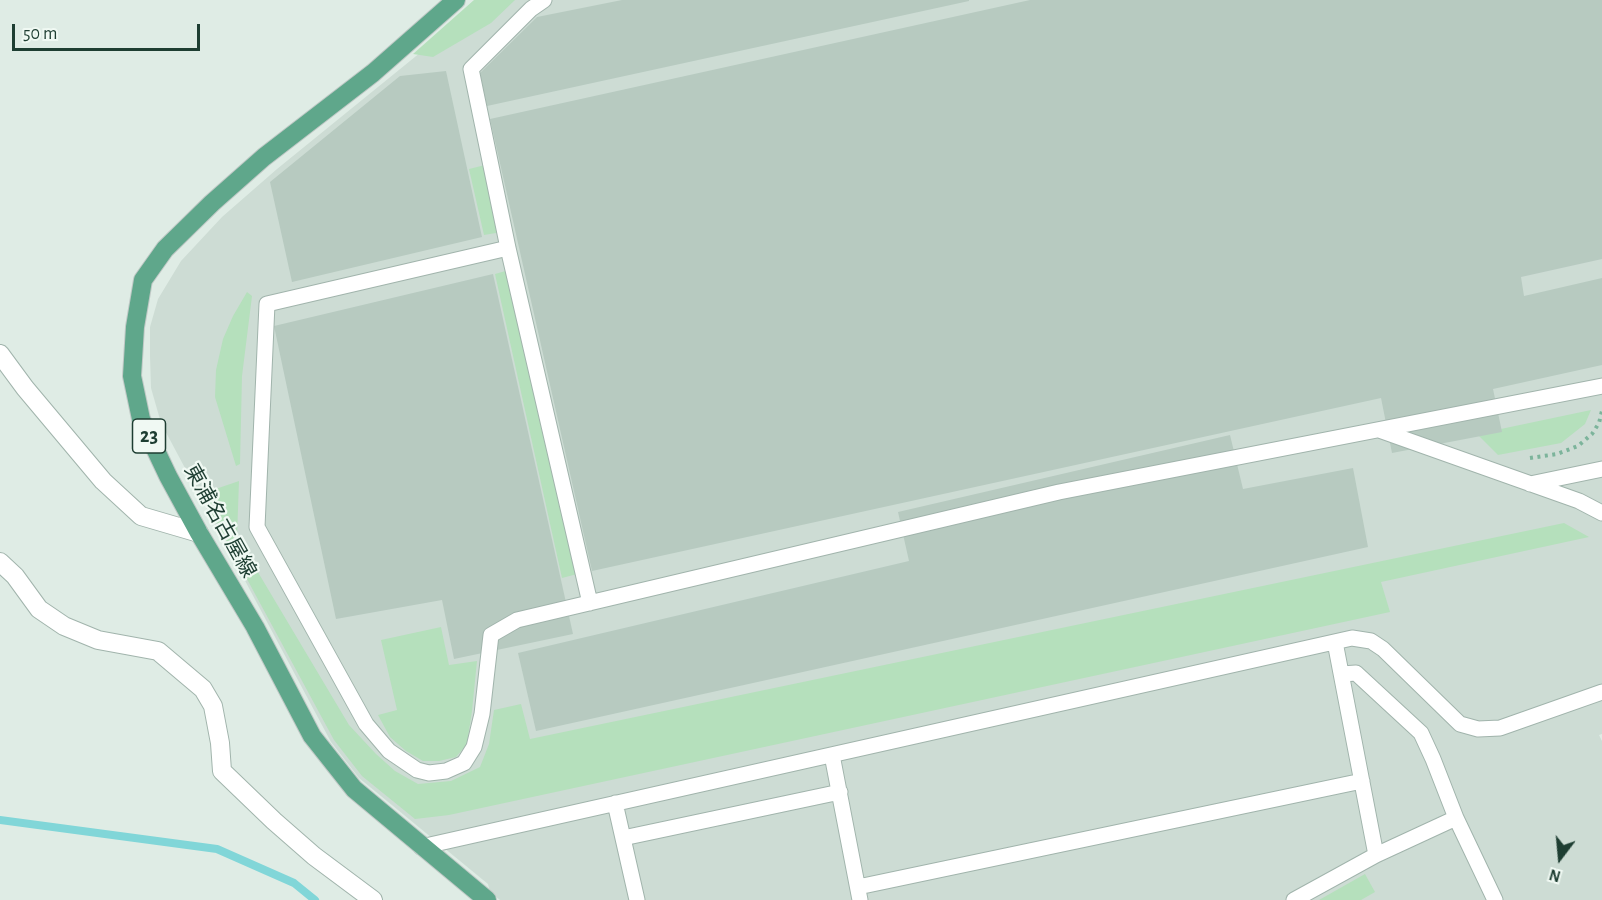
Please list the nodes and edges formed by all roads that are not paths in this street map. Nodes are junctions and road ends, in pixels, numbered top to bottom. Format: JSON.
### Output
{"nodes":[{"id":1,"x":456,"y":0,"type":"edge"},
{"id":2,"x":544,"y":0,"type":"edge"},
{"id":3,"x":508,"y":248,"type":"junction"},
{"id":4,"x":0,"y":354,"type":"edge"},
{"id":5,"x":1602,"y":386,"type":"edge"},
{"id":6,"x":1379,"y":430,"type":"junction"},
{"id":7,"x":1601,"y":471,"type":"edge"},
{"id":8,"x":1530,"y":484,"type":"junction"},
{"id":9,"x":1602,"y":513,"type":"edge"},
{"id":10,"x":199,"y":533,"type":"junction"},
{"id":11,"x":0,"y":562,"type":"edge"},
{"id":12,"x":590,"y":603,"type":"junction"},
{"id":13,"x":1335,"y":642,"type":"junction"},
{"id":14,"x":1341,"y":674,"type":"junction"},
{"id":15,"x":1602,"y":692,"type":"edge"},
{"id":16,"x":832,"y":755,"type":"junction"},
{"id":17,"x":1362,"y":781,"type":"junction"},
{"id":18,"x":840,"y":792,"type":"junction"},
{"id":19,"x":615,"y":803,"type":"junction"},
{"id":20,"x":1456,"y":818,"type":"junction"},
{"id":21,"x":623,"y":838,"type":"junction"},
{"id":22,"x":422,"y":847,"type":"junction"},
{"id":23,"x":1376,"y":855,"type":"junction"},
{"id":24,"x":859,"y":893,"type":"edge"},
{"id":25,"x":373,"y":900,"type":"edge"},
{"id":26,"x":487,"y":900,"type":"edge"},
{"id":27,"x":637,"y":900,"type":"edge"},
{"id":28,"x":1293,"y":900,"type":"edge"},
{"id":29,"x":1495,"y":900,"type":"edge"}],
"edges":[{"from":1,"to":10,"type":"main road","name":"東浦名古屋線","number":"23"},
{"from":2,"to":3,"type":"lane"},
{"from":3,"to":12,"type":"lane"},
{"from":3,"to":12,"type":"lane"},
{"from":4,"to":10,"type":"street"},
{"from":5,"to":6,"type":"lane"},
{"from":6,"to":8,"type":"lane"},
{"from":6,"to":12,"type":"lane"},
{"from":7,"to":8,"type":"lane"},
{"from":8,"to":9,"type":"lane"},
{"from":10,"to":22,"type":"main road","name":"東浦名古屋線","number":"23"},
{"from":11,"to":25,"type":"street"},
{"from":13,"to":14,"type":"lane"},
{"from":13,"to":15,"type":"lane"},
{"from":13,"to":16,"type":"lane"},
{"from":14,"to":17,"type":"lane"},
{"from":14,"to":20,"type":"lane"},
{"from":16,"to":18,"type":"lane"},
{"from":16,"to":19,"type":"lane"},
{"from":17,"to":23,"type":"lane"},
{"from":17,"to":24,"type":"lane"},
{"from":18,"to":21,"type":"lane"},
{"from":18,"to":24,"type":"lane"},
{"from":19,"to":21,"type":"lane"},
{"from":19,"to":22,"type":"lane"},
{"from":20,"to":23,"type":"lane"},
{"from":20,"to":29,"type":"lane"},
{"from":21,"to":27,"type":"lane"},
{"from":22,"to":26,"type":"main road","name":"東浦名古屋線","number":"23"},
{"from":23,"to":28,"type":"lane"}]}
